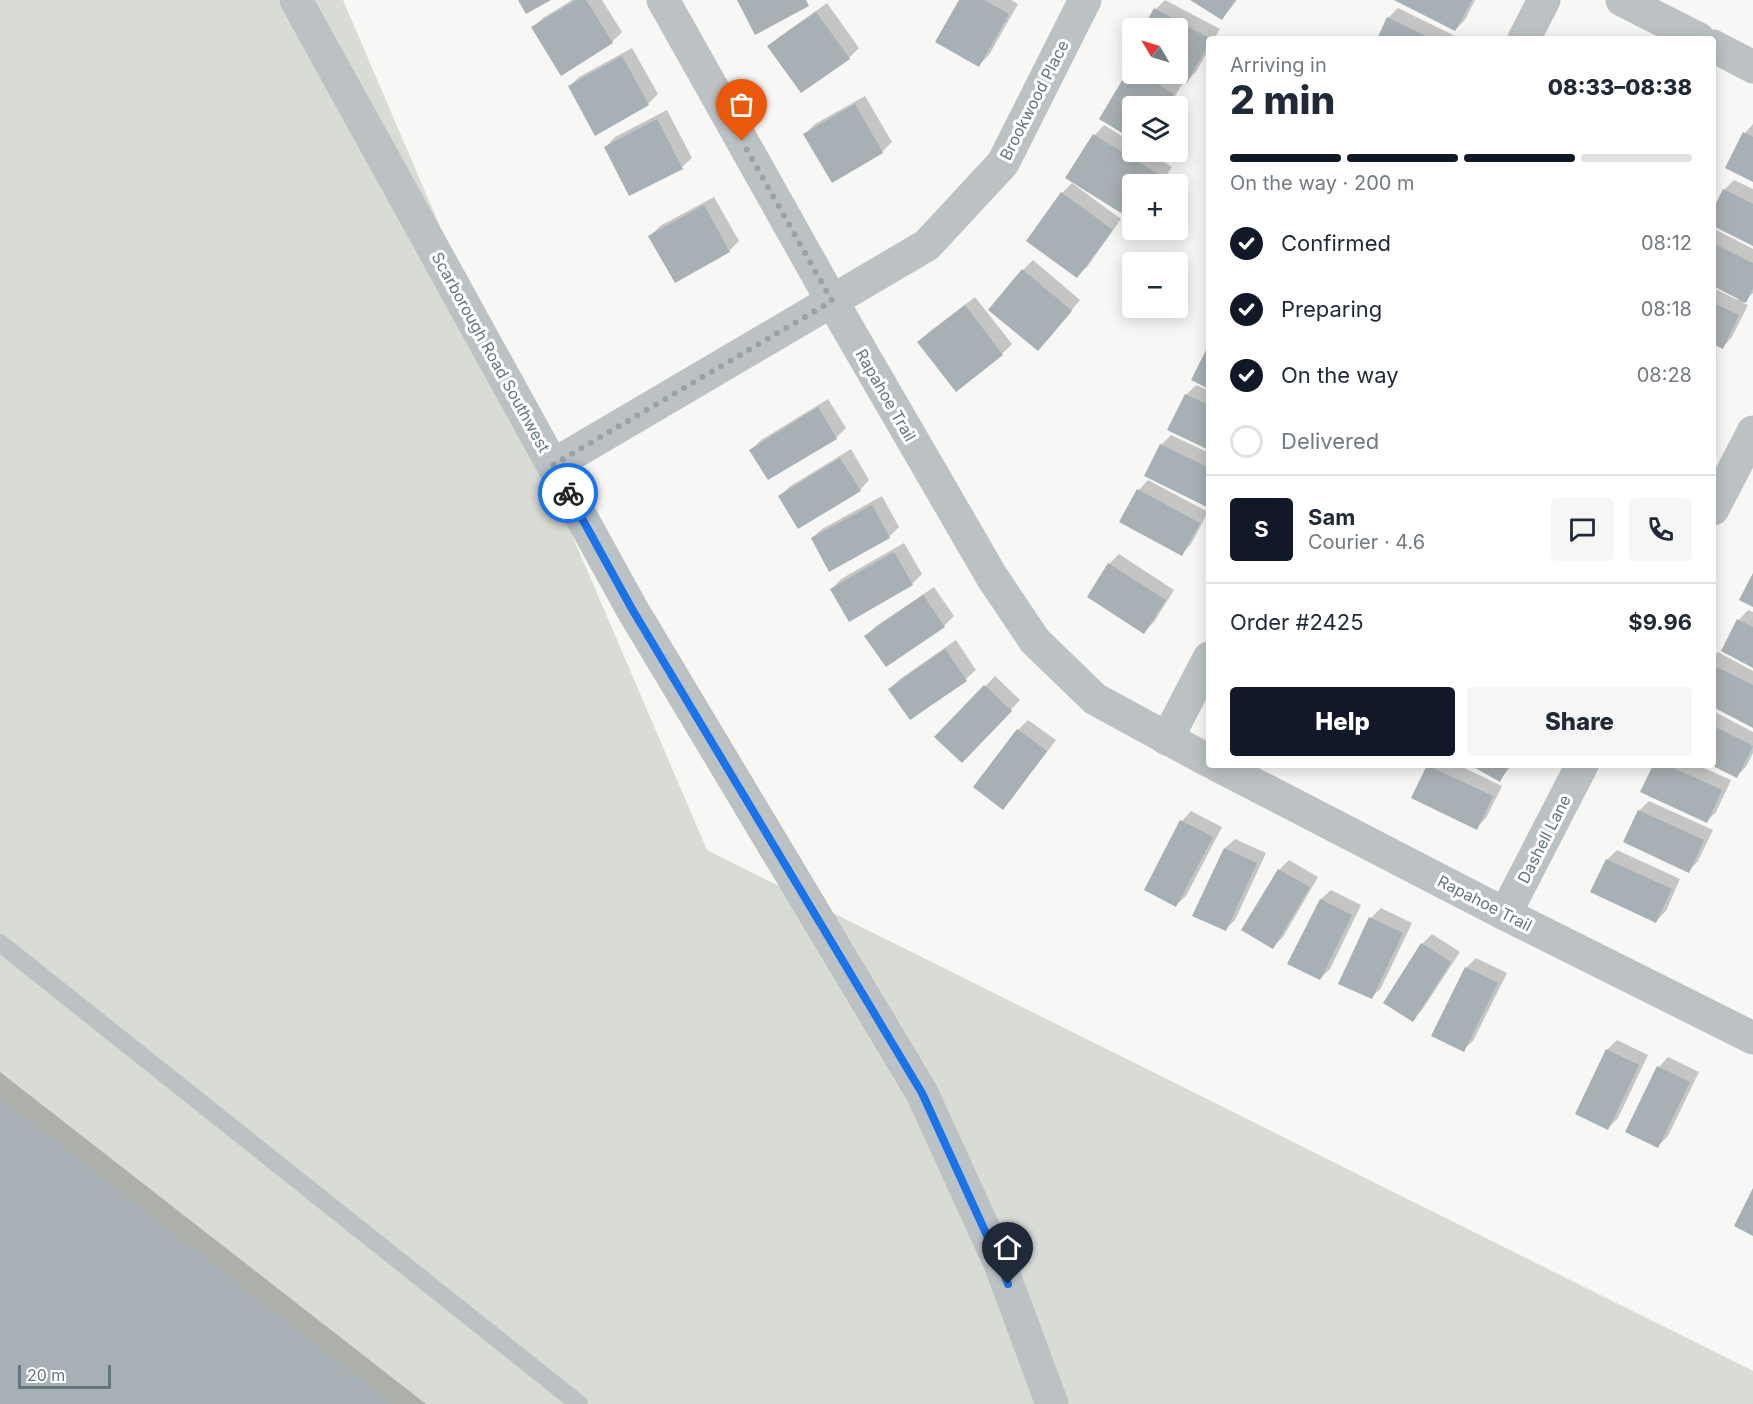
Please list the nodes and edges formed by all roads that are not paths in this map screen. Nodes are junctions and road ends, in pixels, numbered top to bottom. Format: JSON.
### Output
{"nodes":[{"id":1,"x":296,"y":0,"type":"edge"},
{"id":2,"x":663,"y":0,"type":"edge"},
{"id":3,"x":1085,"y":0,"type":"edge"},
{"id":4,"x":1544,"y":0,"type":"edge"},
{"id":5,"x":1622,"y":0,"type":"edge"},
{"id":6,"x":1526,"y":36,"type":"edge"},
{"id":7,"x":1693,"y":36,"type":"edge"},
{"id":8,"x":1716,"y":48,"type":"edge"},
{"id":9,"x":1753,"y":67,"type":"edge"},
{"id":10,"x":832,"y":301,"type":"junction"},
{"id":11,"x":1753,"y":432,"type":"edge"},
{"id":12,"x":553,"y":465,"type":"junction"},
{"id":13,"x":1716,"y":503,"type":"edge"},
{"id":14,"x":1206,"y":664,"type":"edge"},
{"id":15,"x":1167,"y":739,"type":"junction"},
{"id":16,"x":1206,"y":759,"type":"edge"},
{"id":17,"x":1223,"y":768,"type":"edge"},
{"id":18,"x":1580,"y":768,"type":"edge"},
{"id":19,"x":1505,"y":914,"type":"junction"},
{"id":20,"x":0,"y":943,"type":"edge"},
{"id":21,"x":1753,"y":1038,"type":"edge"},
{"id":22,"x":579,"y":1404,"type":"edge"},
{"id":23,"x":1052,"y":1404,"type":"edge"}],
"edges":[{"from":1,"to":12,"type":"street","name":"Scarborough Road Southwest"},
{"from":2,"to":10,"type":"street","name":"Rapahoe Trail"},
{"from":3,"to":10,"type":"street","name":"Brookwood Place"},
{"from":4,"to":6,"type":"street"},
{"from":5,"to":7,"type":"street"},
{"from":8,"to":9,"type":"street"},
{"from":10,"to":12,"type":"street","name":"Brookwood Place"},
{"from":10,"to":15,"type":"street","name":"Rapahoe Trail"},
{"from":11,"to":13,"type":"street"},
{"from":12,"to":23,"type":"street","name":"Scarborough Road Southwest"},
{"from":14,"to":15,"type":"street"},
{"from":15,"to":16,"type":"street","name":"Rapahoe Trail"},
{"from":17,"to":19,"type":"street","name":"Rapahoe Trail"},
{"from":18,"to":19,"type":"street","name":"Dashell Lane"},
{"from":19,"to":21,"type":"street","name":"Rapahoe Trail"},
{"from":20,"to":22,"type":"lane"}]}
